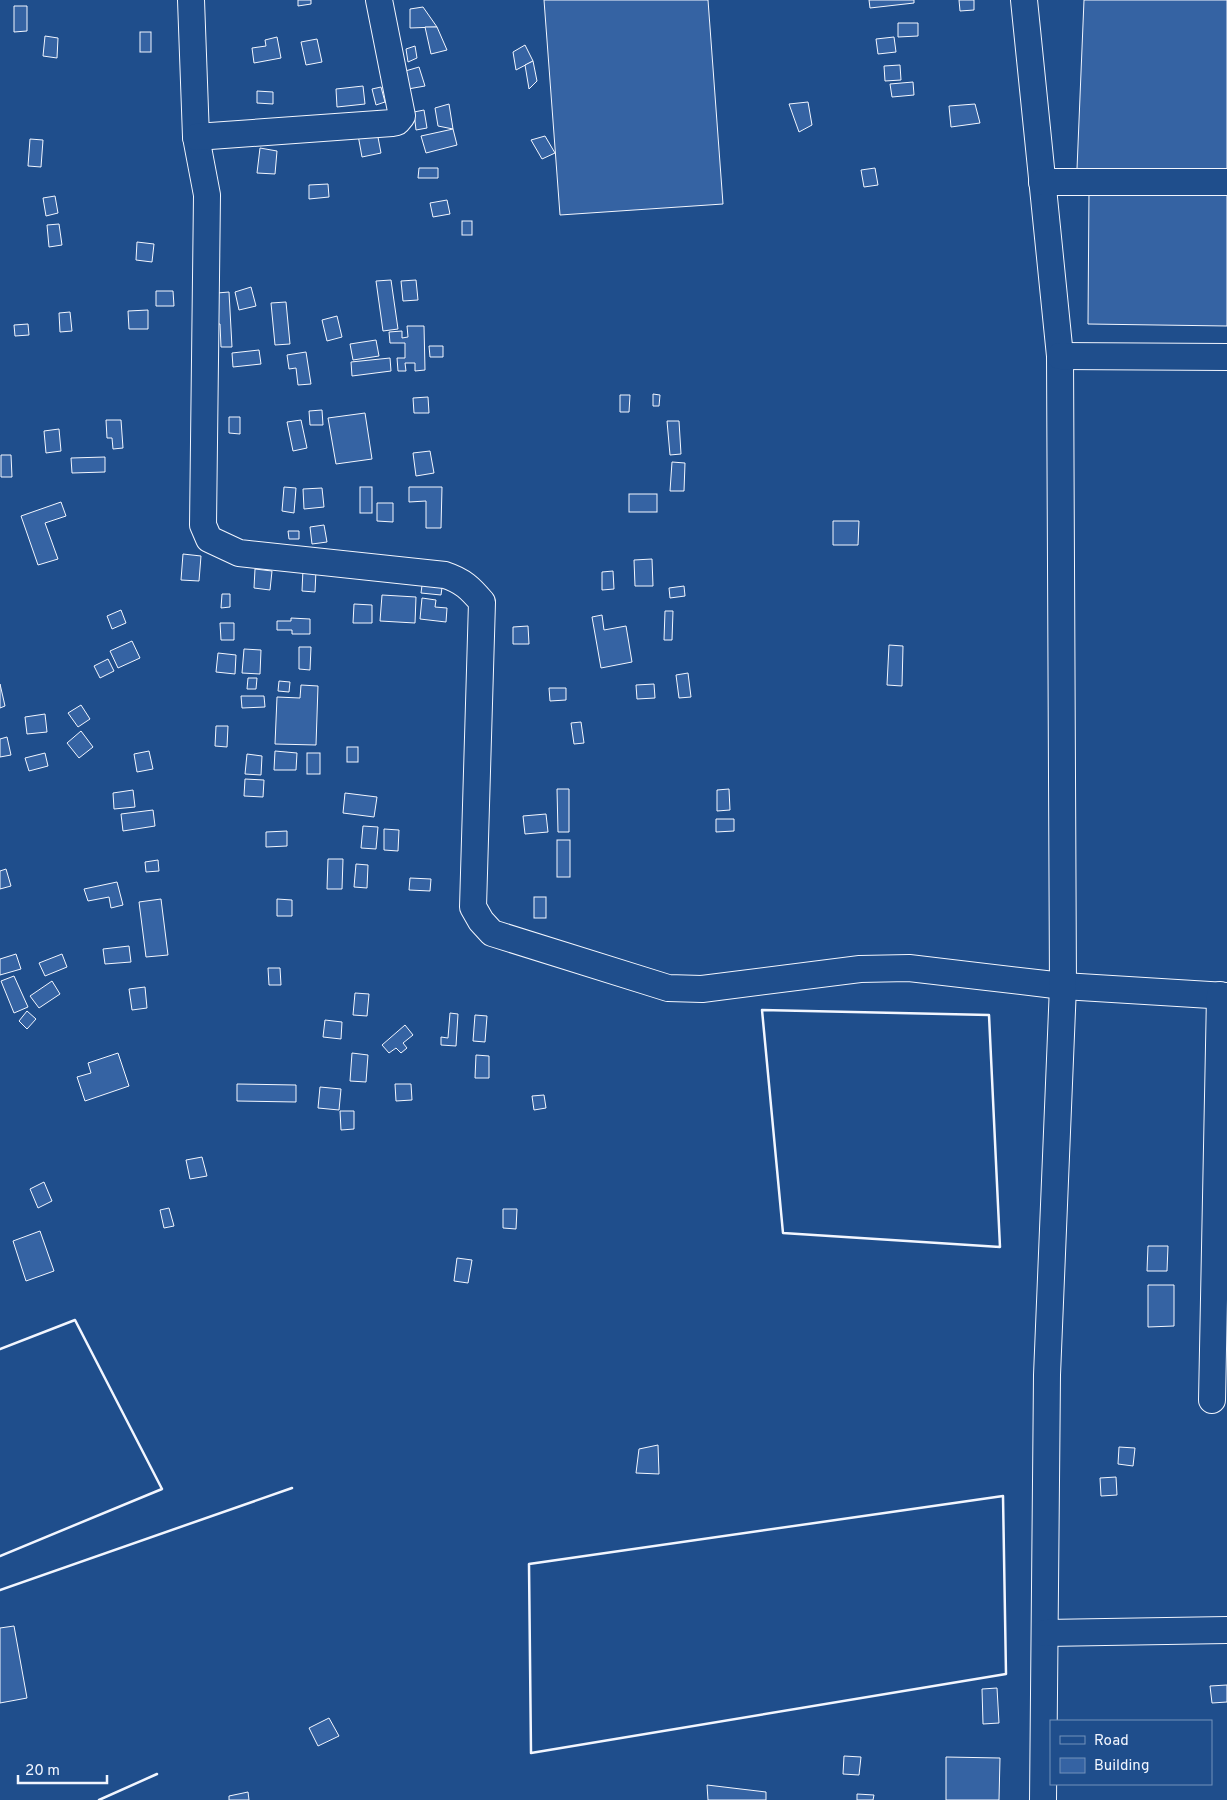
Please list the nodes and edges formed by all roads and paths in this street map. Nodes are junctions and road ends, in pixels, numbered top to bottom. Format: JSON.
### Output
{"nodes":[{"id":1,"x":191,"y":0,"type":"edge"},
{"id":2,"x":379,"y":0,"type":"edge"},
{"id":3,"x":1024,"y":0,"type":"edge"},
{"id":4,"x":196,"y":137,"type":"junction"},
{"id":5,"x":1042,"y":182,"type":"junction"},
{"id":6,"x":1227,"y":182,"type":"edge"},
{"id":7,"x":1060,"y":356,"type":"junction"},
{"id":8,"x":1227,"y":357,"type":"edge"},
{"id":9,"x":1063,"y":986,"type":"junction"},
{"id":10,"x":1224,"y":996,"type":"edge"},
{"id":11,"x":1212,"y":1400,"type":"dead end"},
{"id":12,"x":1227,"y":1630,"type":"edge"},
{"id":13,"x":1045,"y":1633,"type":"junction"},
{"id":14,"x":1043,"y":1800,"type":"edge"}],
"edges":[{"from":1,"to":4,"type":"street"},
{"from":2,"to":4,"type":"street"},
{"from":3,"to":5,"type":"street"},
{"from":4,"to":9,"type":"street"},
{"from":5,"to":6,"type":"street"},
{"from":5,"to":7,"type":"street"},
{"from":7,"to":8,"type":"street"},
{"from":7,"to":9,"type":"street"},
{"from":9,"to":10,"type":"street"},
{"from":9,"to":13,"type":"street"},
{"from":10,"to":11,"type":"street"},
{"from":12,"to":13,"type":"street"},
{"from":13,"to":14,"type":"street"}]}
